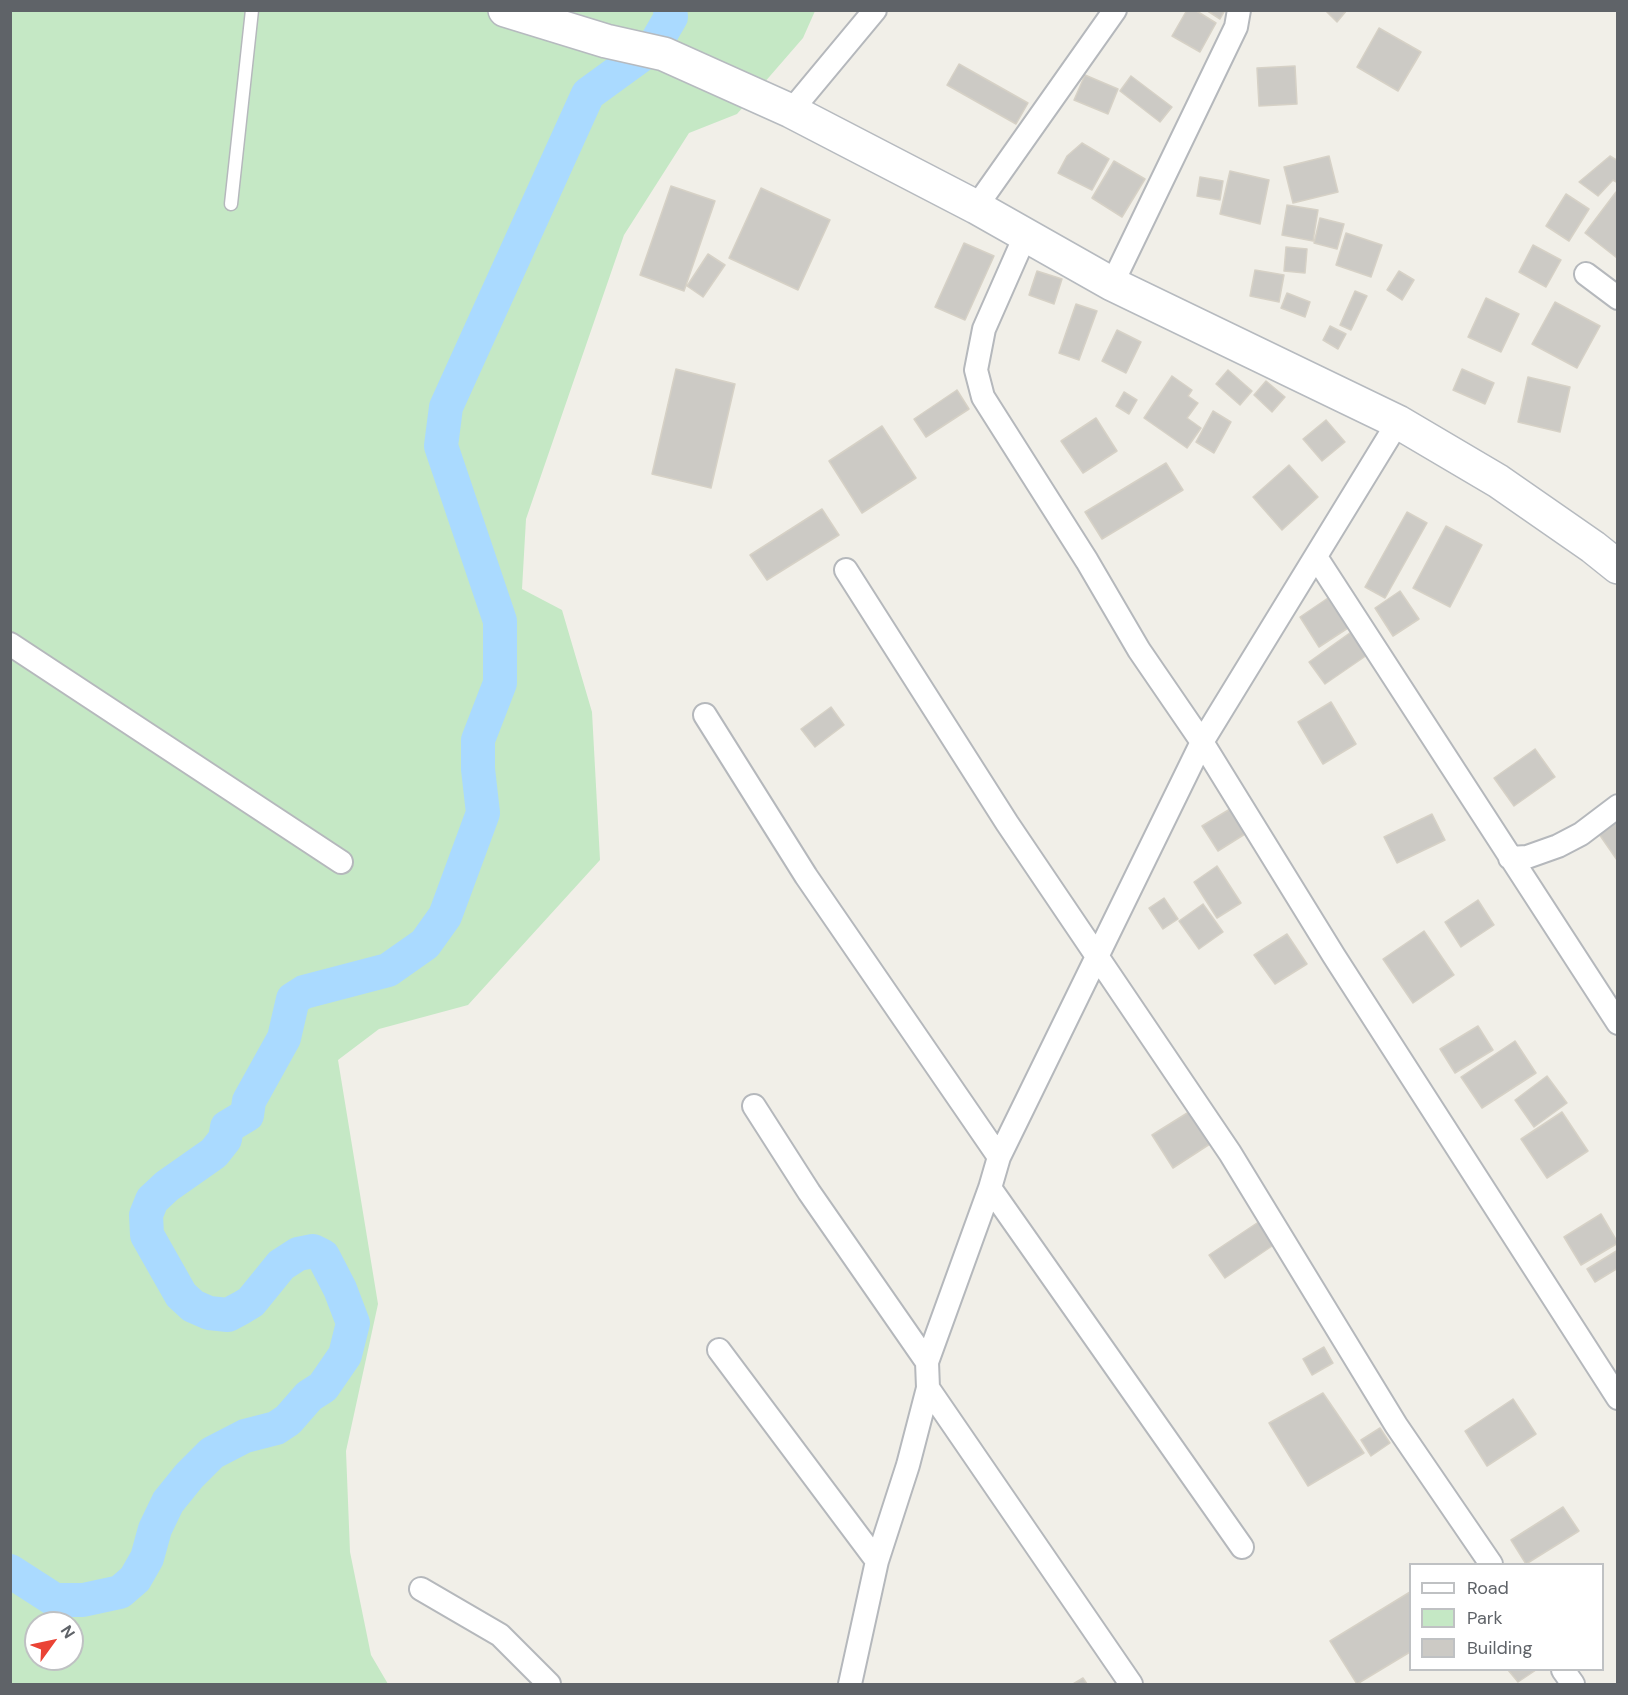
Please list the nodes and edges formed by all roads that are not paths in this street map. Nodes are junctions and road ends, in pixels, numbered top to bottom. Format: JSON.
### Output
{"nodes":[{"id":1,"x":252,"y":10,"type":"edge"},
{"id":2,"x":505,"y":10,"type":"edge"},
{"id":3,"x":875,"y":10,"type":"edge"},
{"id":4,"x":1115,"y":10,"type":"edge"},
{"id":5,"x":1239,"y":10,"type":"edge"},
{"id":6,"x":791,"y":111,"type":"junction"},
{"id":7,"x":231,"y":204,"type":"dead end"},
{"id":8,"x":976,"y":207,"type":"junction"},
{"id":9,"x":1025,"y":236,"type":"junction"},
{"id":10,"x":1586,"y":274,"type":"dead end"},
{"id":11,"x":1112,"y":284,"type":"junction"},
{"id":12,"x":1617,"y":298,"type":"edge"},
{"id":13,"x":1398,"y":422,"type":"junction"},
{"id":14,"x":1316,"y":557,"type":"junction"},
{"id":15,"x":1617,"y":567,"type":"edge"},
{"id":16,"x":846,"y":570,"type":"dead end"},
{"id":17,"x":10,"y":644,"type":"edge"},
{"id":18,"x":705,"y":715,"type":"dead end"},
{"id":19,"x":1202,"y":742,"type":"junction"},
{"id":20,"x":1617,"y":806,"type":"edge"},
{"id":21,"x":1510,"y":858,"type":"junction"},
{"id":22,"x":341,"y":862,"type":"dead end"},
{"id":23,"x":1096,"y":956,"type":"junction"},
{"id":24,"x":1617,"y":1023,"type":"edge"},
{"id":25,"x":754,"y":1106,"type":"dead end"},
{"id":26,"x":999,"y":1157,"type":"junction"},
{"id":27,"x":990,"y":1188,"type":"junction"},
{"id":28,"x":719,"y":1350,"type":"dead end"},
{"id":29,"x":927,"y":1362,"type":"junction"},
{"id":30,"x":928,"y":1388,"type":"junction"},
{"id":31,"x":1617,"y":1398,"type":"edge"},
{"id":32,"x":1242,"y":1547,"type":"dead end"},
{"id":33,"x":877,"y":1561,"type":"junction"},
{"id":34,"x":1490,"y":1563,"type":"edge"},
{"id":35,"x":422,"y":1589,"type":"dead end"},
{"id":36,"x":1564,"y":1671,"type":"edge"},
{"id":37,"x":549,"y":1684,"type":"edge"},
{"id":38,"x":850,"y":1684,"type":"edge"},
{"id":39,"x":1131,"y":1684,"type":"edge"},
{"id":40,"x":1574,"y":1684,"type":"edge"}],
"edges":[{"from":1,"to":7,"type":"lane"},
{"from":2,"to":6,"type":"main road"},
{"from":3,"to":6,"type":"street"},
{"from":4,"to":8,"type":"street"},
{"from":5,"to":11,"type":"street"},
{"from":6,"to":8,"type":"main road"},
{"from":8,"to":9,"type":"main road"},
{"from":9,"to":11,"type":"main road"},
{"from":9,"to":19,"type":"street"},
{"from":10,"to":12,"type":"street"},
{"from":11,"to":13,"type":"main road"},
{"from":13,"to":14,"type":"street"},
{"from":13,"to":15,"type":"main road"},
{"from":14,"to":19,"type":"street"},
{"from":14,"to":21,"type":"street"},
{"from":16,"to":23,"type":"street"},
{"from":17,"to":22,"type":"street"},
{"from":18,"to":26,"type":"street"},
{"from":19,"to":23,"type":"street"},
{"from":19,"to":31,"type":"street"},
{"from":20,"to":21,"type":"street"},
{"from":21,"to":24,"type":"street"},
{"from":23,"to":26,"type":"street"},
{"from":23,"to":34,"type":"street"},
{"from":25,"to":29,"type":"street"},
{"from":26,"to":27,"type":"street"},
{"from":27,"to":29,"type":"street"},
{"from":27,"to":32,"type":"street"},
{"from":28,"to":33,"type":"street"},
{"from":29,"to":30,"type":"street"},
{"from":30,"to":33,"type":"street"},
{"from":30,"to":39,"type":"street"},
{"from":33,"to":38,"type":"street"},
{"from":35,"to":37,"type":"street"},
{"from":36,"to":40,"type":"street"}]}
